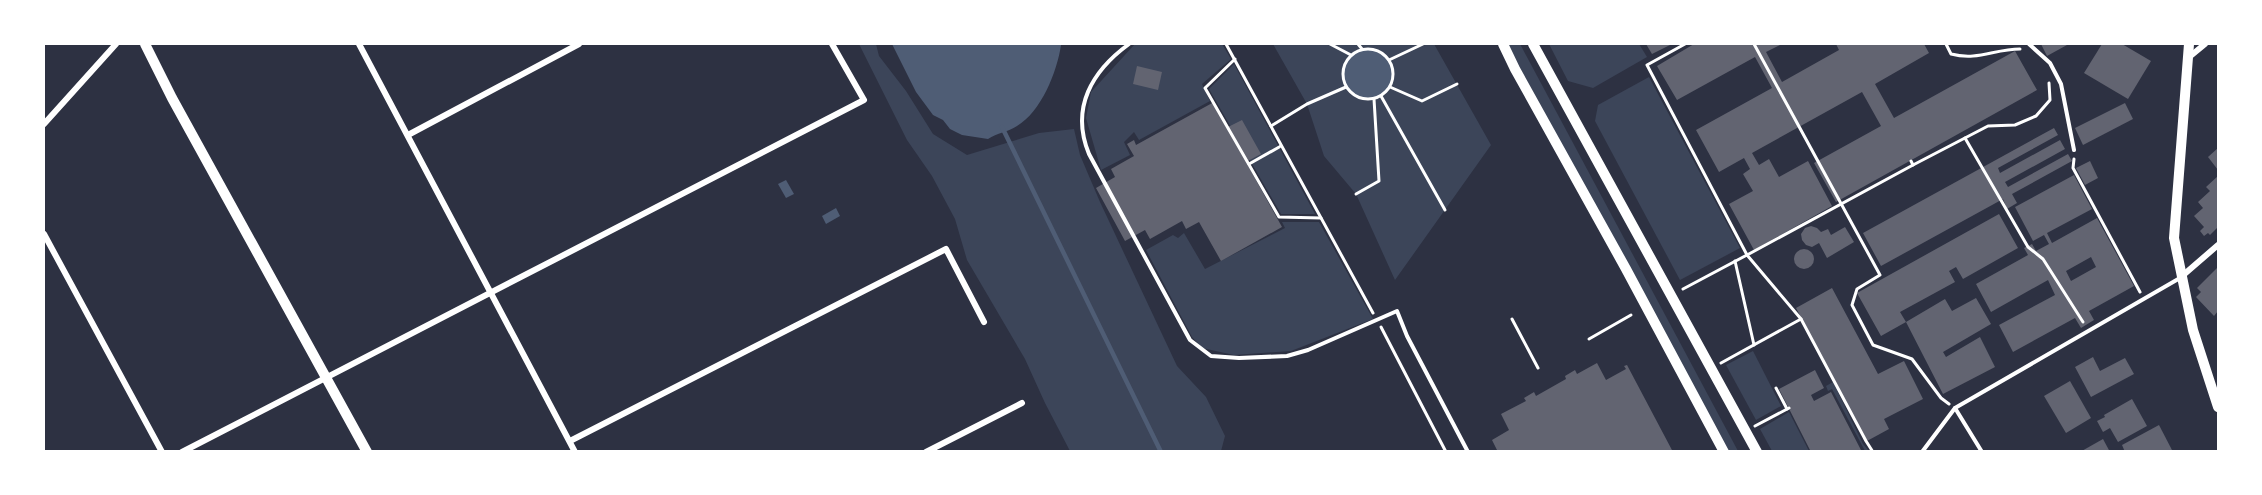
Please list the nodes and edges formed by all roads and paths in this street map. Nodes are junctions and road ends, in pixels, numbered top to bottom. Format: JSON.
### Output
{"nodes":[{"id":1,"x":116,"y":44,"type":"edge"},
{"id":2,"x":145,"y":44,"type":"edge"},
{"id":3,"x":359,"y":44,"type":"edge"},
{"id":4,"x":579,"y":44,"type":"edge"},
{"id":5,"x":832,"y":44,"type":"edge"},
{"id":6,"x":1130,"y":44,"type":"edge"},
{"id":7,"x":1226,"y":44,"type":"edge"},
{"id":8,"x":1330,"y":44,"type":"edge"},
{"id":9,"x":1358,"y":44,"type":"edge"},
{"id":10,"x":1373,"y":44,"type":"edge"},
{"id":11,"x":1423,"y":44,"type":"edge"},
{"id":12,"x":1503,"y":44,"type":"edge"},
{"id":13,"x":1533,"y":44,"type":"edge"},
{"id":14,"x":1685,"y":44,"type":"edge"},
{"id":15,"x":1754,"y":44,"type":"edge"},
{"id":16,"x":1946,"y":44,"type":"edge"},
{"id":17,"x":2029,"y":44,"type":"edge"},
{"id":18,"x":2189,"y":44,"type":"edge"},
{"id":19,"x":2205,"y":44,"type":"edge"},
{"id":20,"x":1372,"y":49,"type":"junction"},
{"id":21,"x":1362,"y":50,"type":"junction"},
{"id":22,"x":2027,"y":54,"type":"dead end"},
{"id":23,"x":1351,"y":55,"type":"junction"},
{"id":24,"x":2188,"y":58,"type":"junction"},
{"id":25,"x":1235,"y":59,"type":"junction"},
{"id":26,"x":1389,"y":60,"type":"junction"},
{"id":27,"x":2046,"y":75,"type":"dead end"},
{"id":28,"x":1457,"y":84,"type":"dead end"},
{"id":29,"x":1346,"y":87,"type":"junction"},
{"id":30,"x":1390,"y":87,"type":"junction"},
{"id":31,"x":1381,"y":96,"type":"junction"},
{"id":32,"x":1374,"y":99,"type":"junction"},
{"id":33,"x":2050,"y":100,"type":"junction"},
{"id":34,"x":2055,"y":110,"type":"dead end"},
{"id":35,"x":44,"y":124,"type":"edge"},
{"id":36,"x":1272,"y":126,"type":"junction"},
{"id":37,"x":408,"y":135,"type":"junction"},
{"id":38,"x":1965,"y":138,"type":"junction"},
{"id":39,"x":1282,"y":146,"type":"junction"},
{"id":40,"x":2074,"y":150,"type":"joint"},
{"id":41,"x":1911,"y":161,"type":"dead end"},
{"id":42,"x":1249,"y":164,"type":"junction"},
{"id":43,"x":1913,"y":165,"type":"junction"},
{"id":44,"x":1356,"y":194,"type":"dead end"},
{"id":45,"x":1842,"y":205,"type":"junction"},
{"id":46,"x":1445,"y":210,"type":"dead end"},
{"id":47,"x":1321,"y":218,"type":"junction"},
{"id":48,"x":44,"y":234,"type":"edge"},
{"id":49,"x":2218,"y":245,"type":"edge"},
{"id":50,"x":1747,"y":255,"type":"junction"},
{"id":51,"x":1736,"y":261,"type":"junction"},
{"id":52,"x":2181,"y":278,"type":"junction"},
{"id":53,"x":491,"y":292,"type":"junction"},
{"id":54,"x":1679,"y":292,"type":"dead end"},
{"id":55,"x":2144,"y":299,"type":"junction"},
{"id":56,"x":1631,"y":315,"type":"dead end"},
{"id":57,"x":1512,"y":319,"type":"dead end"},
{"id":58,"x":1801,"y":319,"type":"junction"},
{"id":59,"x":1377,"y":320,"type":"junction"},
{"id":60,"x":984,"y":322,"type":"dead end"},
{"id":61,"x":2088,"y":330,"type":"junction"},
{"id":62,"x":1588,"y":339,"type":"dead end"},
{"id":63,"x":1754,"y":345,"type":"junction"},
{"id":64,"x":1719,"y":365,"type":"dead end"},
{"id":65,"x":1538,"y":368,"type":"dead end"},
{"id":66,"x":327,"y":377,"type":"junction"},
{"id":67,"x":1776,"y":388,"type":"dead end"},
{"id":68,"x":1022,"y":403,"type":"dead end"},
{"id":69,"x":2218,"y":404,"type":"edge"},
{"id":70,"x":1955,"y":408,"type":"junction"},
{"id":71,"x":1745,"y":431,"type":"junction"},
{"id":72,"x":570,"y":441,"type":"junction"},
{"id":73,"x":162,"y":452,"type":"edge"},
{"id":74,"x":182,"y":452,"type":"edge"},
{"id":75,"x":367,"y":452,"type":"edge"},
{"id":76,"x":575,"y":452,"type":"edge"},
{"id":77,"x":926,"y":452,"type":"edge"},
{"id":78,"x":1446,"y":452,"type":"edge"},
{"id":79,"x":1468,"y":452,"type":"edge"},
{"id":80,"x":1724,"y":452,"type":"edge"},
{"id":81,"x":1757,"y":452,"type":"edge"},
{"id":82,"x":1873,"y":452,"type":"edge"},
{"id":83,"x":1922,"y":452,"type":"edge"},
{"id":84,"x":1982,"y":452,"type":"edge"}],
"edges":[{"from":1,"to":35,"type":"street"},
{"from":2,"to":66,"type":"street"},
{"from":3,"to":37,"type":"street"},
{"from":4,"to":37,"type":"street"},
{"from":5,"to":53,"type":"street"},
{"from":6,"to":59,"type":"lane"},
{"from":7,"to":25,"type":"path"},
{"from":8,"to":23,"type":"path"},
{"from":9,"to":21,"type":"path"},
{"from":10,"to":20,"type":"path"},
{"from":11,"to":26,"type":"path"},
{"from":12,"to":80,"type":"street"},
{"from":13,"to":71,"type":"street"},
{"from":14,"to":50,"type":"path"},
{"from":15,"to":45,"type":"path"},
{"from":16,"to":22,"type":"path"},
{"from":17,"to":40,"type":"lane"},
{"from":18,"to":24,"type":"street"},
{"from":19,"to":24,"type":"street"},
{"from":20,"to":21,"type":"path"},
{"from":20,"to":26,"type":"path"},
{"from":21,"to":23,"type":"path"},
{"from":23,"to":29,"type":"path"},
{"from":24,"to":52,"type":"street"},
{"from":25,"to":36,"type":"path"},
{"from":25,"to":42,"type":"path"},
{"from":26,"to":30,"type":"path"},
{"from":27,"to":33,"type":"path"},
{"from":28,"to":30,"type":"path"},
{"from":29,"to":32,"type":"path"},
{"from":29,"to":36,"type":"path"},
{"from":30,"to":31,"type":"path"},
{"from":31,"to":32,"type":"path"},
{"from":31,"to":46,"type":"path"},
{"from":32,"to":44,"type":"path"},
{"from":33,"to":34,"type":"path"},
{"from":33,"to":38,"type":"path"},
{"from":36,"to":39,"type":"path"},
{"from":37,"to":53,"type":"street"},
{"from":38,"to":43,"type":"path"},
{"from":38,"to":61,"type":"path"},
{"from":39,"to":42,"type":"path"},
{"from":39,"to":47,"type":"path"},
{"from":40,"to":55,"type":"path"},
{"from":41,"to":43,"type":"path"},
{"from":42,"to":47,"type":"path"},
{"from":43,"to":45,"type":"path"},
{"from":45,"to":50,"type":"path"},
{"from":45,"to":70,"type":"path"},
{"from":47,"to":59,"type":"path"},
{"from":48,"to":73,"type":"street"},
{"from":49,"to":52,"type":"street"},
{"from":50,"to":51,"type":"path"},
{"from":50,"to":58,"type":"path"},
{"from":51,"to":54,"type":"path"},
{"from":51,"to":63,"type":"path"},
{"from":52,"to":55,"type":"lane"},
{"from":52,"to":69,"type":"street"},
{"from":53,"to":66,"type":"street"},
{"from":53,"to":72,"type":"street"},
{"from":55,"to":61,"type":"lane"},
{"from":56,"to":62,"type":"path"},
{"from":57,"to":65,"type":"path"},
{"from":58,"to":63,"type":"path"},
{"from":58,"to":82,"type":"path"},
{"from":59,"to":78,"type":"path"},
{"from":59,"to":79,"type":"lane"},
{"from":60,"to":72,"type":"street"},
{"from":61,"to":70,"type":"lane"},
{"from":63,"to":64,"type":"path"},
{"from":66,"to":74,"type":"street"},
{"from":66,"to":75,"type":"street"},
{"from":67,"to":71,"type":"path"},
{"from":68,"to":77,"type":"street"},
{"from":70,"to":83,"type":"lane"},
{"from":70,"to":84,"type":"lane"},
{"from":71,"to":81,"type":"street"},
{"from":72,"to":76,"type":"street"}]}
